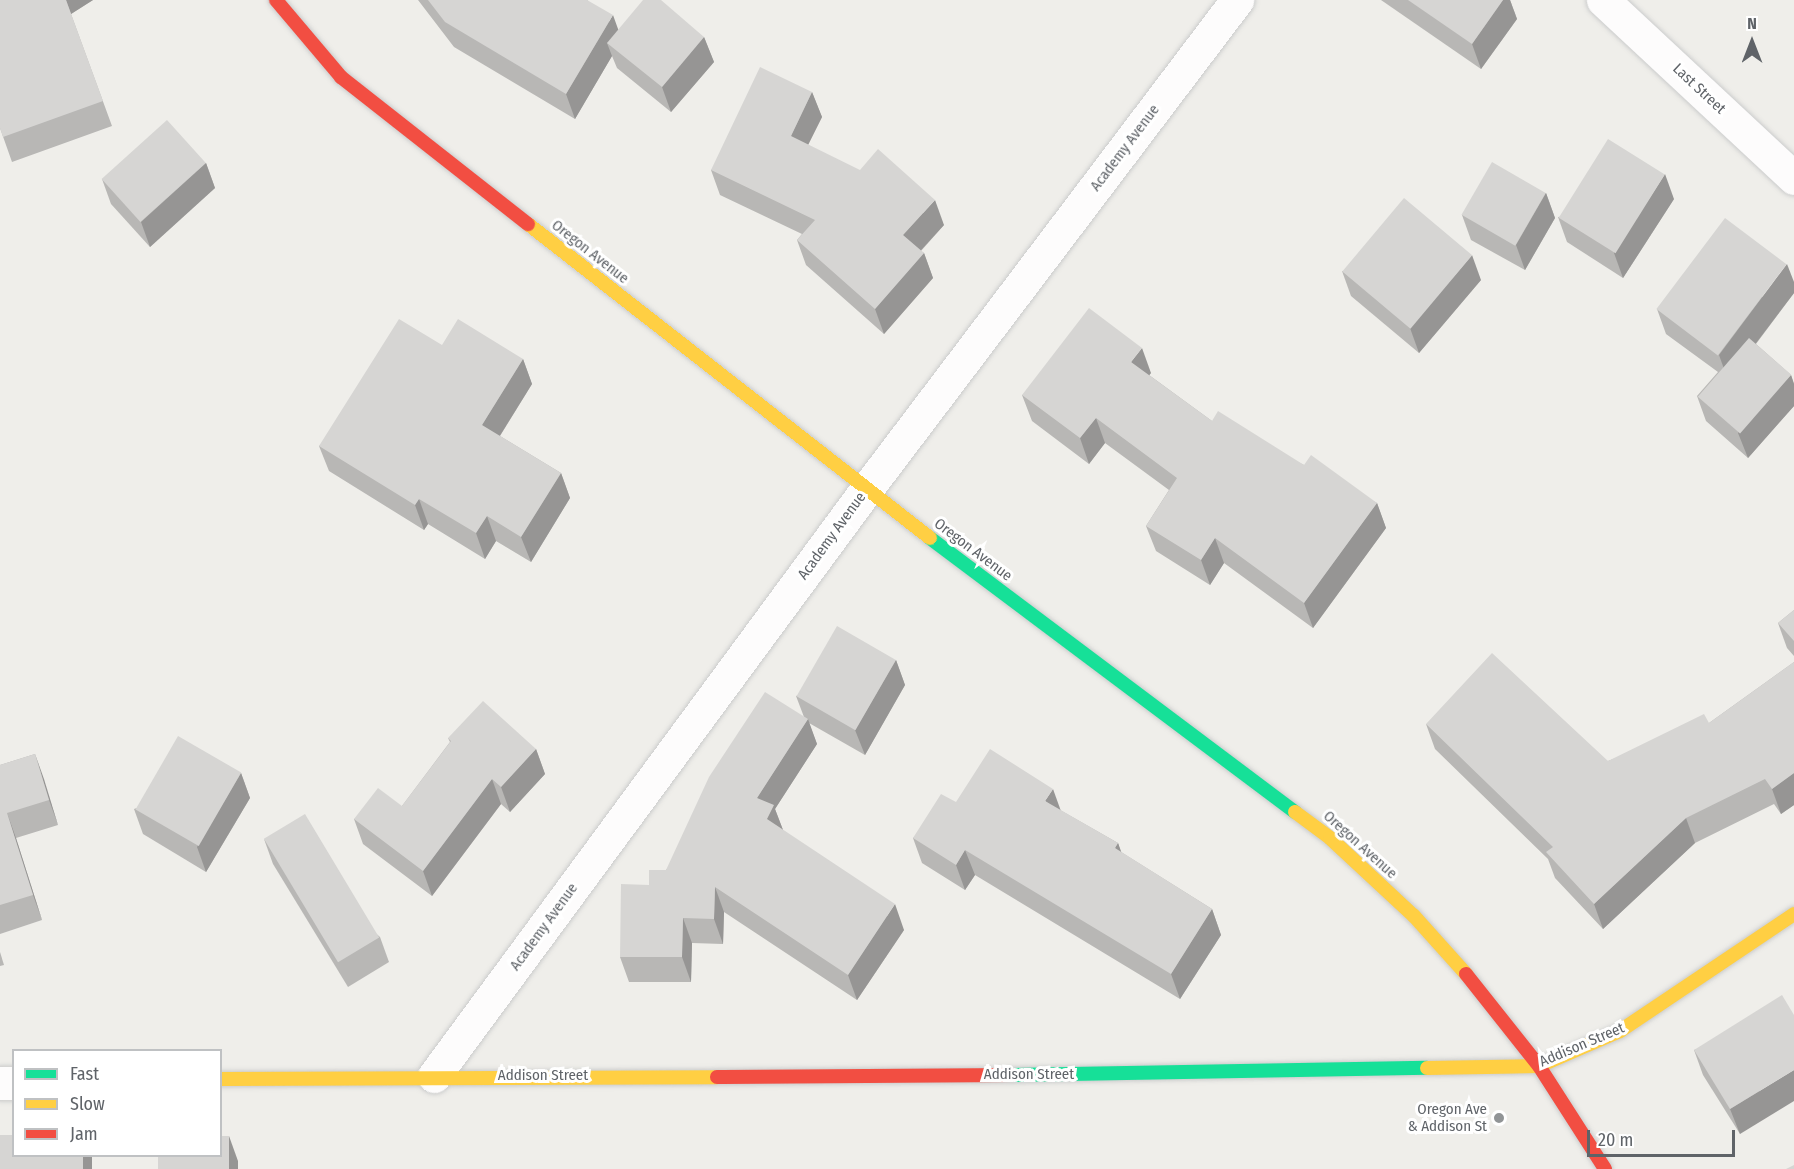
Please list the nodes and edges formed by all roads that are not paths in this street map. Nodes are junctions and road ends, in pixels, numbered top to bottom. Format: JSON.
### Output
{"nodes":[{"id":1,"x":276,"y":0,"type":"edge"},
{"id":2,"x":1237,"y":0,"type":"edge"},
{"id":3,"x":1603,"y":0,"type":"edge"},
{"id":4,"x":1794,"y":178,"type":"edge"},
{"id":5,"x":866,"y":490,"type":"junction"},
{"id":6,"x":1794,"y":914,"type":"edge"},
{"id":7,"x":1539,"y":1066,"type":"junction"},
{"id":8,"x":434,"y":1076,"type":"junction"},
{"id":9,"x":222,"y":1079,"type":"edge"},
{"id":10,"x":1605,"y":1169,"type":"edge"}],
"edges":[{"from":1,"to":5,"type":"main road","name":"Oregon Avenue"},
{"from":2,"to":5,"type":"street","name":"Academy Avenue"},
{"from":3,"to":4,"type":"street","name":"Last Street"},
{"from":5,"to":7,"type":"main road","name":"Oregon Avenue"},
{"from":5,"to":8,"type":"street","name":"Academy Avenue"},
{"from":6,"to":7,"type":"main road","name":"Addison Street"},
{"from":7,"to":8,"type":"main road","name":"Addison Street"},
{"from":7,"to":10,"type":"main road","name":"Oregon Avenue"},
{"from":8,"to":9,"type":"main road","name":"Addison Street"}]}
